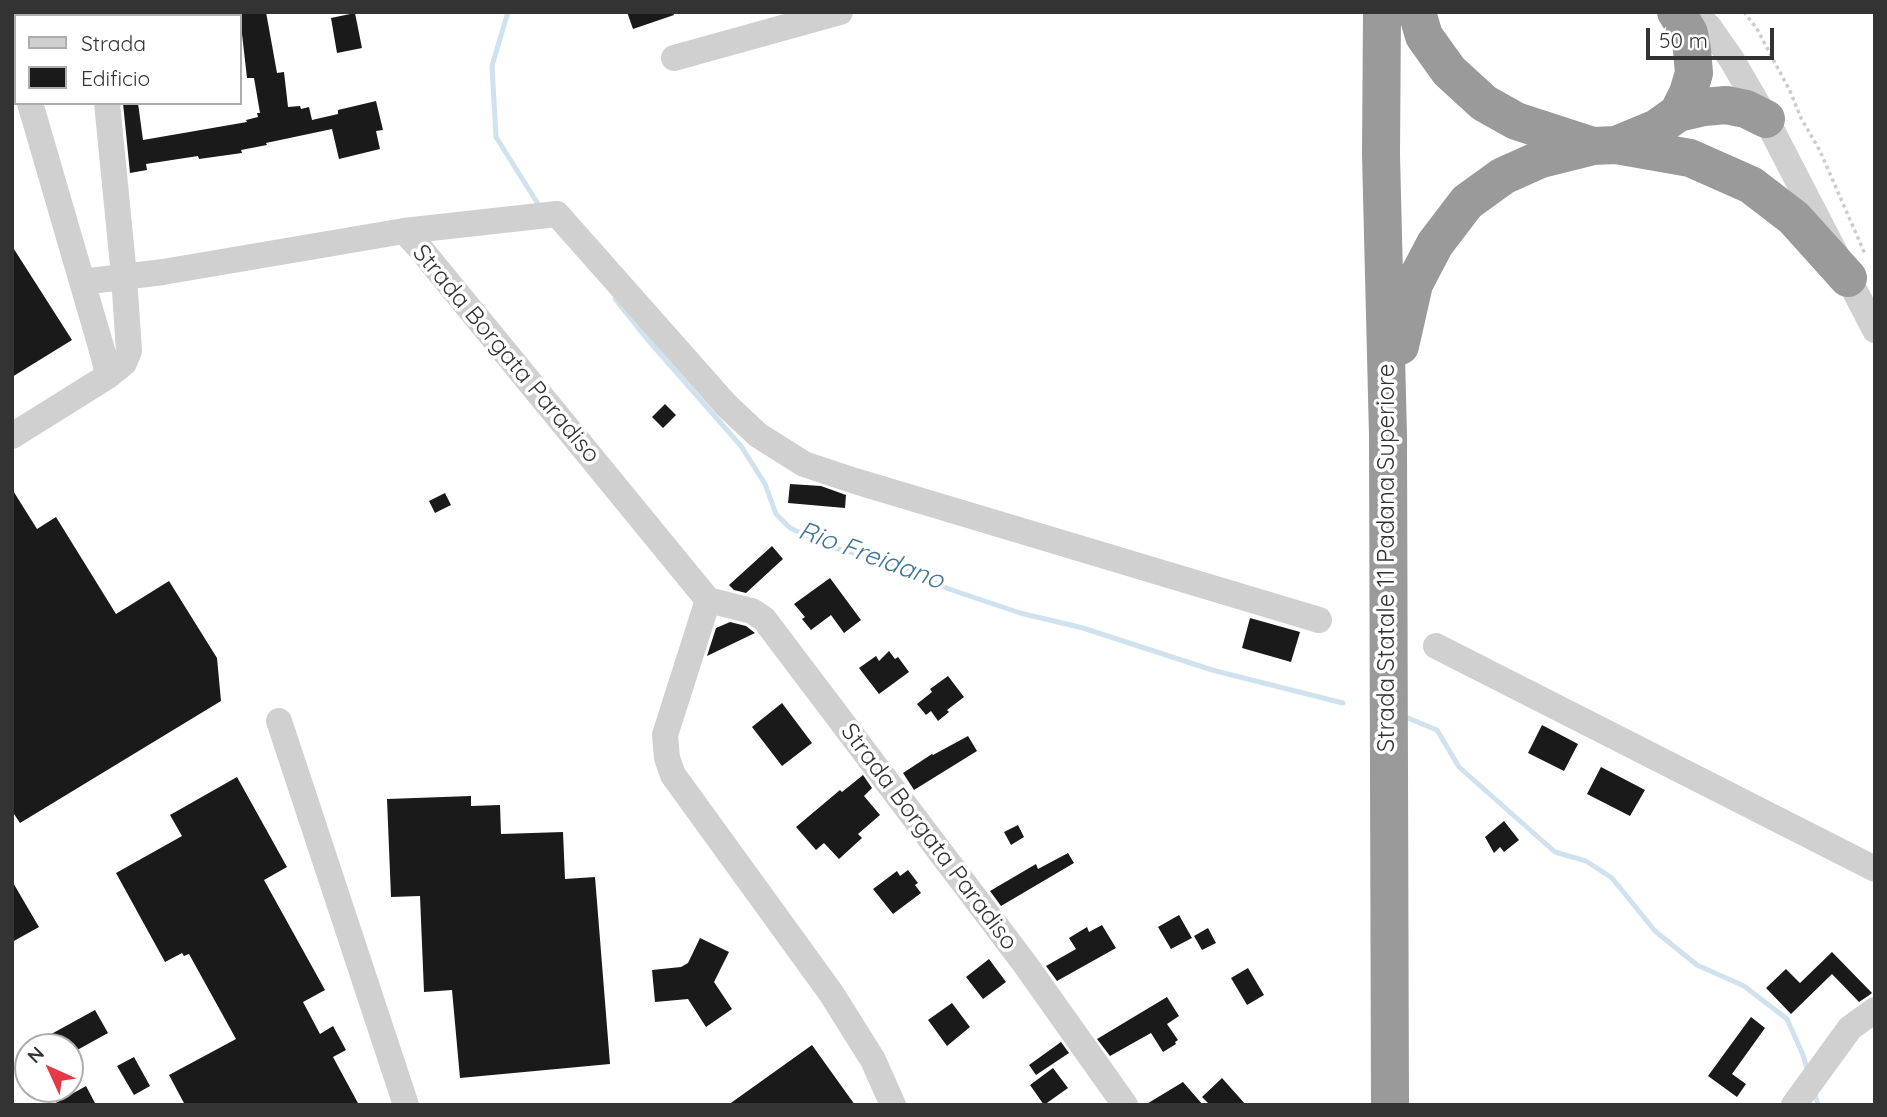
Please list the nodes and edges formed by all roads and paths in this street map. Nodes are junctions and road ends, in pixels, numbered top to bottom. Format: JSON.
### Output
{"nodes":[{"id":1,"x":839,"y":12,"type":"edge"},
{"id":2,"x":1360,"y":12,"type":"edge"},
{"id":3,"x":1382,"y":12,"type":"edge"},
{"id":4,"x":1417,"y":12,"type":"edge"},
{"id":5,"x":1676,"y":12,"type":"edge"},
{"id":6,"x":1694,"y":12,"type":"edge"},
{"id":7,"x":1744,"y":12,"type":"edge"},
{"id":8,"x":674,"y":58,"type":"dead end"},
{"id":9,"x":31,"y":105,"type":"edge"},
{"id":10,"x":107,"y":105,"type":"edge"},
{"id":11,"x":1678,"y":113,"type":"junction"},
{"id":12,"x":1766,"y":119,"type":"junction"},
{"id":13,"x":1605,"y":146,"type":"junction"},
{"id":14,"x":404,"y":231,"type":"junction"},
{"id":15,"x":1859,"y":270,"type":"junction"},
{"id":16,"x":124,"y":276,"type":"junction"},
{"id":17,"x":82,"y":282,"type":"junction"},
{"id":18,"x":1875,"y":330,"type":"edge"},
{"id":19,"x":108,"y":376,"type":"junction"},
{"id":20,"x":1388,"y":435,"type":"junction"},
{"id":21,"x":12,"y":436,"type":"edge"},
{"id":22,"x":708,"y":600,"type":"junction"},
{"id":23,"x":1319,"y":620,"type":"dead end"},
{"id":24,"x":1436,"y":646,"type":"dead end"},
{"id":25,"x":279,"y":721,"type":"dead end"},
{"id":26,"x":1875,"y":869,"type":"edge"},
{"id":27,"x":1875,"y":1010,"type":"edge"},
{"id":28,"x":1800,"y":1098,"type":"edge"},
{"id":29,"x":406,"y":1105,"type":"edge"},
{"id":30,"x":893,"y":1105,"type":"edge"},
{"id":31,"x":1125,"y":1105,"type":"edge"},
{"id":32,"x":1369,"y":1105,"type":"edge"},
{"id":33,"x":1390,"y":1105,"type":"edge"}],
"edges":[{"from":1,"to":8,"type":"street"},
{"from":2,"to":32,"type":"highway","name":"Strada Statale 11 Padana Superiore"},
{"from":3,"to":20,"type":"highway","name":"Strada Statale 11 Padana Superiore"},
{"from":4,"to":13,"type":"highway"},
{"from":5,"to":11,"type":"highway"},
{"from":6,"to":12,"type":"street"},
{"from":7,"to":15,"type":"path"},
{"from":9,"to":17,"type":"street"},
{"from":10,"to":16,"type":"street"},
{"from":11,"to":12,"type":"highway"},
{"from":11,"to":13,"type":"highway"},
{"from":12,"to":15,"type":"street"},
{"from":13,"to":15,"type":"highway"},
{"from":13,"to":20,"type":"highway"},
{"from":14,"to":16,"type":"street","name":"Strada Borgata Paradiso"},
{"from":14,"to":22,"type":"street","name":"Strada Borgata Paradiso"},
{"from":14,"to":23,"type":"street"},
{"from":15,"to":18,"type":"street"},
{"from":16,"to":17,"type":"street","name":"Strada Borgata Paradiso"},
{"from":16,"to":19,"type":"street"},
{"from":17,"to":19,"type":"street"},
{"from":19,"to":21,"type":"street"},
{"from":20,"to":33,"type":"highway","name":"Strada Statale 11 Padana Superiore"},
{"from":22,"to":30,"type":"street"},
{"from":22,"to":31,"type":"street","name":"Strada Borgata Paradiso"},
{"from":24,"to":26,"type":"street"},
{"from":25,"to":29,"type":"street"},
{"from":27,"to":28,"type":"street"}]}
